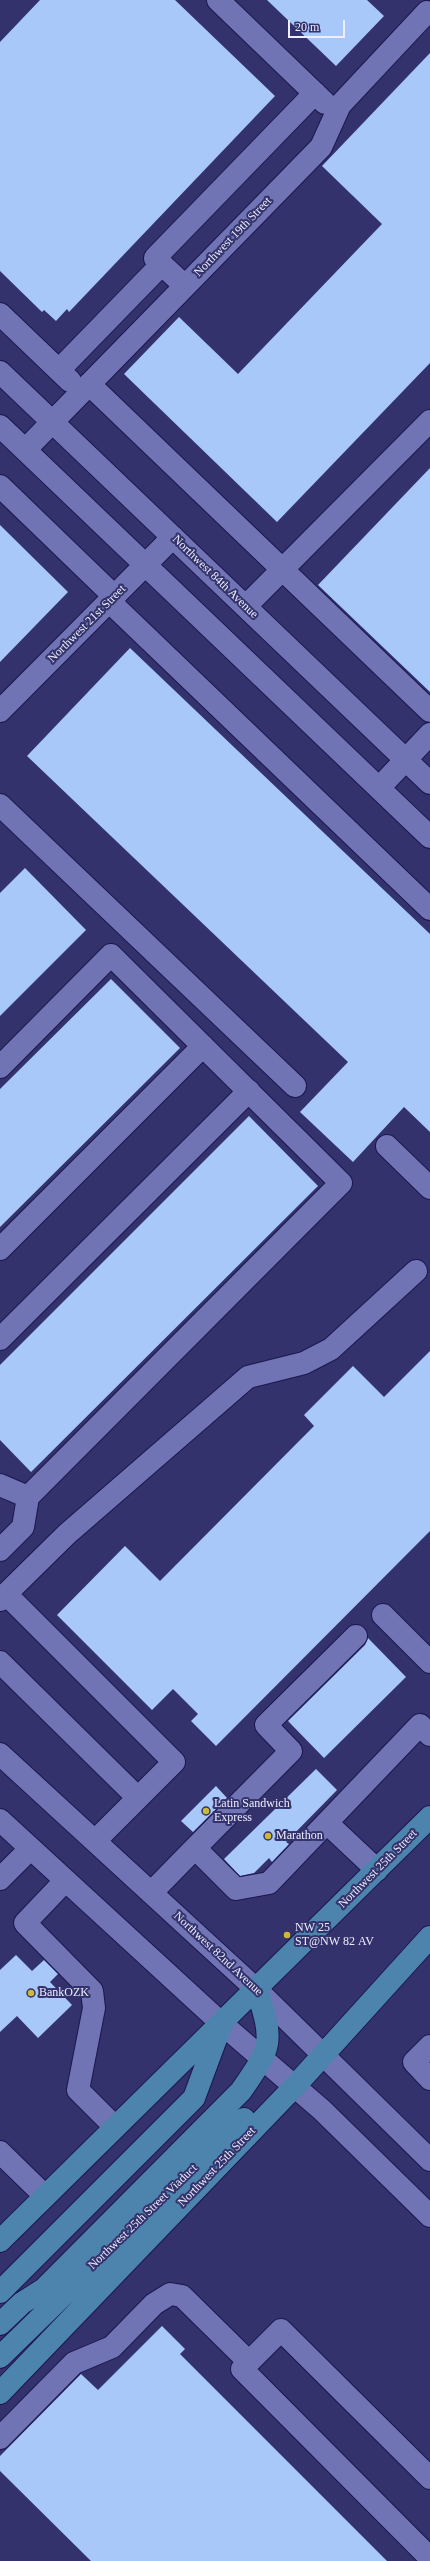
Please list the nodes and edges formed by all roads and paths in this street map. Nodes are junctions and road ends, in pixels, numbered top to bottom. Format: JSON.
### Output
{"nodes":[{"id":1,"x":218,"y":0,"type":"edge"},
{"id":2,"x":424,"y":9,"type":"edge"},
{"id":3,"x":315,"y":93,"type":"junction"},
{"id":4,"x":336,"y":113,"type":"junction"},
{"id":5,"x":162,"y":264,"type":"junction"},
{"id":6,"x":185,"y":286,"type":"junction"},
{"id":7,"x":0,"y":314,"type":"edge"},
{"id":8,"x":59,"y":370,"type":"junction"},
{"id":9,"x":0,"y":372,"type":"edge"},
{"id":10,"x":86,"y":388,"type":"junction"},
{"id":11,"x":52,"y":422,"type":"junction"},
{"id":12,"x":429,"y":422,"type":"edge"},
{"id":13,"x":0,"y":426,"type":"edge"},
{"id":14,"x":25,"y":450,"type":"junction"},
{"id":15,"x":0,"y":486,"type":"edge"},
{"id":16,"x":173,"y":537,"type":"junction"},
{"id":17,"x":146,"y":566,"type":"junction"},
{"id":18,"x":282,"y":570,"type":"junction"},
{"id":19,"x":112,"y":599,"type":"junction"},
{"id":20,"x":246,"y":606,"type":"junction"},
{"id":21,"x":0,"y":711,"type":"edge"},
{"id":22,"x":430,"y":711,"type":"edge"},
{"id":23,"x":430,"y":734,"type":"edge"},
{"id":24,"x":406,"y":760,"type":"junction"},
{"id":25,"x":430,"y":783,"type":"edge"},
{"id":26,"x":379,"y":788,"type":"junction"},
{"id":27,"x":0,"y":805,"type":"edge"},
{"id":28,"x":430,"y":837,"type":"edge"},
{"id":29,"x":430,"y":909,"type":"edge"},
{"id":30,"x":203,"y":1046,"type":"junction"},
{"id":31,"x":0,"y":1067,"type":"edge"},
{"id":32,"x":295,"y":1086,"type":"dead end"},
{"id":33,"x":249,"y":1091,"type":"junction"},
{"id":34,"x":387,"y":1146,"type":"dead end"},
{"id":35,"x":430,"y":1188,"type":"edge"},
{"id":36,"x":0,"y":1249,"type":"edge"},
{"id":37,"x":416,"y":1271,"type":"dead end"},
{"id":38,"x":0,"y":1339,"type":"edge"},
{"id":39,"x":0,"y":1485,"type":"edge"},
{"id":40,"x":28,"y":1497,"type":"junction"},
{"id":41,"x":0,"y":1550,"type":"edge"},
{"id":42,"x":3,"y":1597,"type":"edge"},
{"id":43,"x":383,"y":1615,"type":"dead end"},
{"id":44,"x":356,"y":1636,"type":"dead end"},
{"id":45,"x":0,"y":1662,"type":"edge"},
{"id":46,"x":430,"y":1662,"type":"edge"},
{"id":47,"x":427,"y":1725,"type":"edge"},
{"id":48,"x":0,"y":1754,"type":"edge"},
{"id":49,"x":138,"y":1798,"type":"junction"},
{"id":50,"x":430,"y":1817,"type":"edge"},
{"id":51,"x":0,"y":1820,"type":"edge"},
{"id":52,"x":327,"y":1823,"type":"junction"},
{"id":53,"x":94,"y":1841,"type":"junction"},
{"id":54,"x":195,"y":1848,"type":"junction"},
{"id":55,"x":30,"y":1849,"type":"junction"},
{"id":56,"x":377,"y":1870,"type":"junction"},
{"id":57,"x":0,"y":1879,"type":"edge"},
{"id":58,"x":66,"y":1881,"type":"junction"},
{"id":59,"x":151,"y":1893,"type":"junction"},
{"id":60,"x":430,"y":1937,"type":"edge"},
{"id":61,"x":257,"y":1990,"type":"junction"},
{"id":62,"x":222,"y":2023,"type":"junction"},
{"id":63,"x":430,"y":2046,"type":"edge"},
{"id":64,"x":323,"y":2055,"type":"junction"},
{"id":65,"x":263,"y":2059,"type":"junction"},
{"id":66,"x":430,"y":2079,"type":"edge"},
{"id":67,"x":295,"y":2086,"type":"junction"},
{"id":68,"x":115,"y":2127,"type":"junction"},
{"id":69,"x":0,"y":2152,"type":"edge"},
{"id":70,"x":430,"y":2160,"type":"edge"},
{"id":71,"x":45,"y":2196,"type":"junction"},
{"id":72,"x":430,"y":2216,"type":"edge"},
{"id":73,"x":0,"y":2241,"type":"edge"},
{"id":74,"x":5,"y":2287,"type":"edge"},
{"id":75,"x":44,"y":2289,"type":"junction"},
{"id":76,"x":0,"y":2324,"type":"edge"},
{"id":77,"x":18,"y":2340,"type":"junction"},
{"id":78,"x":0,"y":2357,"type":"edge"},
{"id":79,"x":249,"y":2362,"type":"junction"},
{"id":80,"x":0,"y":2393,"type":"edge"},
{"id":81,"x":0,"y":2438,"type":"edge"},
{"id":82,"x":430,"y":2478,"type":"edge"},
{"id":83,"x":430,"y":2558,"type":"edge"}],
"edges":[{"from":1,"to":3,"type":"street"},
{"from":2,"to":4,"type":"street","name":"Northwest 19th Street"},
{"from":3,"to":4,"type":"street"},
{"from":3,"to":5,"type":"street"},
{"from":4,"to":6,"type":"street","name":"Northwest 19th Street"},
{"from":5,"to":6,"type":"street"},
{"from":5,"to":8,"type":"street"},
{"from":6,"to":10,"type":"street","name":"Northwest 19th Street"},
{"from":7,"to":8,"type":"street"},
{"from":8,"to":10,"type":"street"},
{"from":9,"to":11,"type":"street","name":"Northwest 84th Avenue"},
{"from":10,"to":11,"type":"street","name":"Northwest 19th Street"},
{"from":10,"to":18,"type":"street"},
{"from":11,"to":14,"type":"street","name":"Northwest 19th Street"},
{"from":11,"to":16,"type":"street","name":"Northwest 84th Avenue"},
{"from":12,"to":18,"type":"street"},
{"from":13,"to":14,"type":"street"},
{"from":14,"to":17,"type":"street"},
{"from":15,"to":19,"type":"street"},
{"from":16,"to":17,"type":"street","name":"Northwest 21st Street"},
{"from":16,"to":20,"type":"street","name":"Northwest 84th Avenue"},
{"from":17,"to":19,"type":"street","name":"Northwest 21st Street"},
{"from":17,"to":26,"type":"street"},
{"from":18,"to":20,"type":"street"},
{"from":18,"to":22,"type":"street"},
{"from":19,"to":21,"type":"street","name":"Northwest 21st Street"},
{"from":19,"to":29,"type":"street"},
{"from":20,"to":24,"type":"street","name":"Northwest 84th Avenue"},
{"from":23,"to":24,"type":"street"},
{"from":24,"to":25,"type":"street","name":"Northwest 84th Avenue"},
{"from":24,"to":26,"type":"street"},
{"from":26,"to":28,"type":"street"},
{"from":27,"to":32,"type":"street"},
{"from":30,"to":31,"type":"street"},
{"from":30,"to":33,"type":"street"},
{"from":30,"to":36,"type":"street"},
{"from":33,"to":38,"type":"street"},
{"from":33,"to":40,"type":"street"},
{"from":34,"to":35,"type":"street"},
{"from":37,"to":42,"type":"street"},
{"from":39,"to":40,"type":"street"},
{"from":40,"to":41,"type":"street"},
{"from":42,"to":49,"type":"street"},
{"from":43,"to":46,"type":"street"},
{"from":44,"to":54,"type":"street"},
{"from":45,"to":49,"type":"street"},
{"from":47,"to":52,"type":"street"},
{"from":48,"to":53,"type":"street","name":"Northwest 82nd Avenue"},
{"from":49,"to":53,"type":"street"},
{"from":50,"to":56,"type":"main road","name":"Northwest 25th Street"},
{"from":51,"to":55,"type":"street"},
{"from":52,"to":54,"type":"street"},
{"from":52,"to":56,"type":"street"},
{"from":53,"to":59,"type":"street","name":"Northwest 82nd Avenue"},
{"from":54,"to":59,"type":"street"},
{"from":55,"to":57,"type":"street"},
{"from":55,"to":58,"type":"street"},
{"from":56,"to":61,"type":"main road","name":"Northwest 25th Street"},
{"from":58,"to":62,"type":"street"},
{"from":58,"to":68,"type":"street"},
{"from":59,"to":61,"type":"street","name":"Northwest 82nd Avenue"},
{"from":60,"to":64,"type":"main road","name":"Northwest 25th Street"},
{"from":61,"to":62,"type":"main road","name":"Northwest 25th Street"},
{"from":61,"to":64,"type":"street","name":"Northwest 82nd Avenue"},
{"from":61,"to":65,"type":"main road"},
{"from":62,"to":65,"type":"street"},
{"from":62,"to":68,"type":"main road","name":"Northwest 25th Street"},
{"from":62,"to":74,"type":"main road"},
{"from":63,"to":66,"type":"street"},
{"from":64,"to":67,"type":"main road","name":"Northwest 25th Street"},
{"from":64,"to":70,"type":"street","name":"Northwest 82nd Avenue"},
{"from":65,"to":67,"type":"street"},
{"from":65,"to":75,"type":"main road"},
{"from":67,"to":72,"type":"street"},
{"from":67,"to":77,"type":"main road","name":"Northwest 25th Street Viaduct"},
{"from":67,"to":80,"type":"main road","name":"Northwest 25th Street"},
{"from":68,"to":71,"type":"main road","name":"Northwest 25th Street"},
{"from":69,"to":71,"type":"street"},
{"from":71,"to":73,"type":"main road","name":"Northwest 25th Street"},
{"from":75,"to":76,"type":"main road"},
{"from":75,"to":77,"type":"main road"},
{"from":77,"to":78,"type":"main road","name":"Northwest 25th Street Viaduct"},
{"from":79,"to":81,"type":"street"},
{"from":79,"to":82,"type":"street"},
{"from":79,"to":83,"type":"street"}]}
